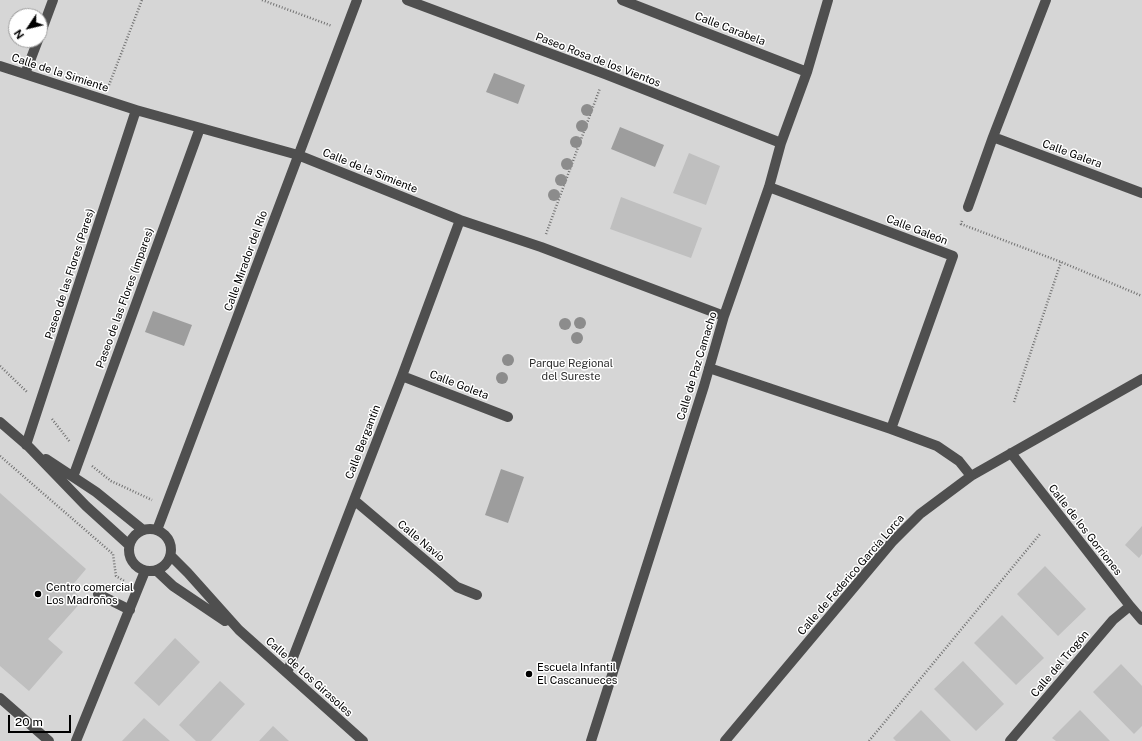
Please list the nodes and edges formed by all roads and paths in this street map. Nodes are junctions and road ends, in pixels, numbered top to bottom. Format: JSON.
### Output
{"nodes":[{"id":1,"x":53,"y":0,"type":"edge"},
{"id":2,"x":142,"y":0,"type":"edge"},
{"id":3,"x":262,"y":0,"type":"edge"},
{"id":4,"x":357,"y":0,"type":"edge"},
{"id":5,"x":407,"y":0,"type":"edge"},
{"id":6,"x":622,"y":0,"type":"edge"},
{"id":7,"x":828,"y":0,"type":"edge"},
{"id":8,"x":1046,"y":0,"type":"edge"},
{"id":9,"x":48,"y":13,"type":"edge"},
{"id":10,"x":346,"y":31,"type":"junction"},
{"id":11,"x":35,"y":48,"type":"edge"},
{"id":12,"x":0,"y":66,"type":"edge"},
{"id":13,"x":807,"y":72,"type":"junction"},
{"id":14,"x":25,"y":74,"type":"junction"},
{"id":15,"x":605,"y":74,"type":"junction"},
{"id":16,"x":103,"y":99,"type":"junction"},
{"id":17,"x":136,"y":110,"type":"junction"},
{"id":18,"x":200,"y":128,"type":"junction"},
{"id":19,"x":993,"y":137,"type":"junction"},
{"id":20,"x":781,"y":143,"type":"junction"},
{"id":21,"x":298,"y":155,"type":"junction"},
{"id":22,"x":769,"y":187,"type":"junction"},
{"id":23,"x":1142,"y":193,"type":"edge"},
{"id":24,"x":968,"y":207,"type":"joint"},
{"id":25,"x":460,"y":220,"type":"junction"},
{"id":26,"x":541,"y":247,"type":"junction"},
{"id":27,"x":1061,"y":262,"type":"junction"},
{"id":28,"x":1142,"y":296,"type":"edge"},
{"id":29,"x":724,"y":316,"type":"junction"},
{"id":30,"x":0,"y":366,"type":"edge"},
{"id":31,"x":710,"y":368,"type":"junction"},
{"id":32,"x":402,"y":376,"type":"junction"},
{"id":33,"x":1142,"y":379,"type":"edge"},
{"id":34,"x":1014,"y":402,"type":"dead end"},
{"id":35,"x":40,"y":404,"type":"junction"},
{"id":36,"x":508,"y":417,"type":"dead end"},
{"id":37,"x":0,"y":422,"type":"edge"},
{"id":38,"x":891,"y":429,"type":"junction"},
{"id":39,"x":28,"y":446,"type":"junction"},
{"id":40,"x":1011,"y":453,"type":"junction"},
{"id":41,"x":0,"y":456,"type":"edge"},
{"id":42,"x":81,"y":456,"type":"junction"},
{"id":43,"x":971,"y":476,"type":"junction"},
{"id":44,"x":74,"y":477,"type":"junction"},
{"id":45,"x":354,"y":500,"type":"junction"},
{"id":46,"x":167,"y":506,"type":"junction"},
{"id":47,"x":143,"y":530,"type":"junction"},
{"id":48,"x":158,"y":530,"type":"junction"},
{"id":49,"x":1040,"y":534,"type":"dead end"},
{"id":50,"x":129,"y":545,"type":"junction"},
{"id":51,"x":171,"y":556,"type":"junction"},
{"id":52,"x":145,"y":571,"type":"junction"},
{"id":53,"x":157,"y":571,"type":"junction"},
{"id":54,"x":138,"y":589,"type":"junction"},
{"id":55,"x":98,"y":594,"type":"dead end"},
{"id":56,"x":477,"y":595,"type":"dead end"},
{"id":57,"x":1130,"y":606,"type":"junction"},
{"id":58,"x":130,"y":610,"type":"junction"},
{"id":59,"x":1142,"y":620,"type":"edge"},
{"id":60,"x":239,"y":630,"type":"junction"},
{"id":61,"x":287,"y":673,"type":"junction"},
{"id":62,"x":0,"y":698,"type":"edge"},
{"id":63,"x":49,"y":741,"type":"edge"},
{"id":64,"x":76,"y":741,"type":"edge"},
{"id":65,"x":363,"y":741,"type":"edge"},
{"id":66,"x":591,"y":741,"type":"edge"},
{"id":67,"x":725,"y":741,"type":"edge"},
{"id":68,"x":869,"y":741,"type":"edge"},
{"id":69,"x":1010,"y":741,"type":"edge"}],
"edges":[{"from":1,"to":9,"type":"street"},
{"from":2,"to":16,"type":"path"},
{"from":3,"to":10,"type":"path"},
{"from":4,"to":10,"type":"street","name":"Calle Mirador del Río"},
{"from":5,"to":15,"type":"street","name":"Paseo Rosa de los Vientos"},
{"from":6,"to":13,"type":"street","name":"Calle Carabela"},
{"from":7,"to":13,"type":"street","name":"Calle de Paz Camacho"},
{"from":8,"to":19,"type":"street"},
{"from":10,"to":21,"type":"street","name":"Calle Mirador del Río"},
{"from":11,"to":14,"type":"street"},
{"from":12,"to":14,"type":"street","name":"Calle de la Simiente"},
{"from":13,"to":20,"type":"street","name":"Calle de Paz Camacho"},
{"from":14,"to":16,"type":"street","name":"Calle de la Simiente"},
{"from":15,"to":20,"type":"street","name":"Paseo Rosa de los Vientos"},
{"from":15,"to":26,"type":"path"},
{"from":16,"to":17,"type":"street","name":"Calle de la Simiente"},
{"from":17,"to":18,"type":"street","name":"Calle de la Simiente"},
{"from":17,"to":35,"type":"street","name":"Paseo de las Flores (Pares)"},
{"from":18,"to":21,"type":"street","name":"Calle de la Simiente"},
{"from":18,"to":42,"type":"street","name":"Paseo de las Flores (impares)"},
{"from":19,"to":23,"type":"street","name":"Calle Galera"},
{"from":19,"to":24,"type":"street"},
{"from":20,"to":22,"type":"street","name":"Calle de Paz Camacho"},
{"from":21,"to":25,"type":"street","name":"Calle de la Simiente"},
{"from":21,"to":46,"type":"street","name":"Calle Mirador del Río"},
{"from":22,"to":29,"type":"street","name":"Calle de Paz Camacho"},
{"from":22,"to":38,"type":"street","name":"Calle Galeón"},
{"from":24,"to":27,"type":"path"},
{"from":25,"to":26,"type":"street","name":"Calle de la Simiente"},
{"from":25,"to":32,"type":"street","name":"Calle Bergantín"},
{"from":26,"to":29,"type":"street","name":"Calle de la Simiente"},
{"from":27,"to":28,"type":"path"},
{"from":27,"to":34,"type":"path"},
{"from":29,"to":31,"type":"street","name":"Calle de Paz Camacho"},
{"from":30,"to":35,"type":"path"},
{"from":31,"to":38,"type":"street"},
{"from":31,"to":66,"type":"street","name":"Calle de Paz Camacho"},
{"from":32,"to":36,"type":"street","name":"Calle Goleta"},
{"from":32,"to":45,"type":"street","name":"Calle Bergantín"},
{"from":33,"to":40,"type":"street","name":"Calle de Federico García Lorca"},
{"from":35,"to":39,"type":"street","name":"Paseo de las Flores (Pares)"},
{"from":35,"to":42,"type":"path"},
{"from":37,"to":39,"type":"street"},
{"from":38,"to":43,"type":"street"},
{"from":39,"to":44,"type":"street"},
{"from":39,"to":50,"type":"street"},
{"from":40,"to":43,"type":"street","name":"Calle de Federico García Lorca"},
{"from":40,"to":57,"type":"street","name":"Calle de los Gorriones"},
{"from":41,"to":54,"type":"path"},
{"from":42,"to":44,"type":"street","name":"Paseo de las Flores (impares)"},
{"from":42,"to":46,"type":"path"},
{"from":43,"to":67,"type":"street","name":"Calle de Federico García Lorca"},
{"from":44,"to":47,"type":"street"},
{"from":45,"to":56,"type":"street","name":"Calle Navío"},
{"from":45,"to":61,"type":"street","name":"Calle Bergantín"},
{"from":46,"to":48,"type":"street","name":"Calle Mirador del Río"},
{"from":47,"to":48,"type":"street"},
{"from":47,"to":50,"type":"street"},
{"from":48,"to":51,"type":"street"},
{"from":49,"to":68,"type":"path"},
{"from":50,"to":52,"type":"street"},
{"from":51,"to":53,"type":"street"},
{"from":51,"to":60,"type":"street","name":"Calle de Los Girasoles"},
{"from":52,"to":53,"type":"street"},
{"from":52,"to":54,"type":"street"},
{"from":53,"to":60,"type":"street","name":"Calle de Los Girasoles"},
{"from":54,"to":58,"type":"street"},
{"from":55,"to":58,"type":"street"},
{"from":57,"to":59,"type":"street","name":"Calle de los Gorriones"},
{"from":57,"to":69,"type":"street","name":"Calle del Trogón"},
{"from":58,"to":64,"type":"street"},
{"from":60,"to":61,"type":"street","name":"Calle de Los Girasoles"},
{"from":61,"to":65,"type":"street","name":"Calle de Los Girasoles"},
{"from":62,"to":63,"type":"street"}]}
